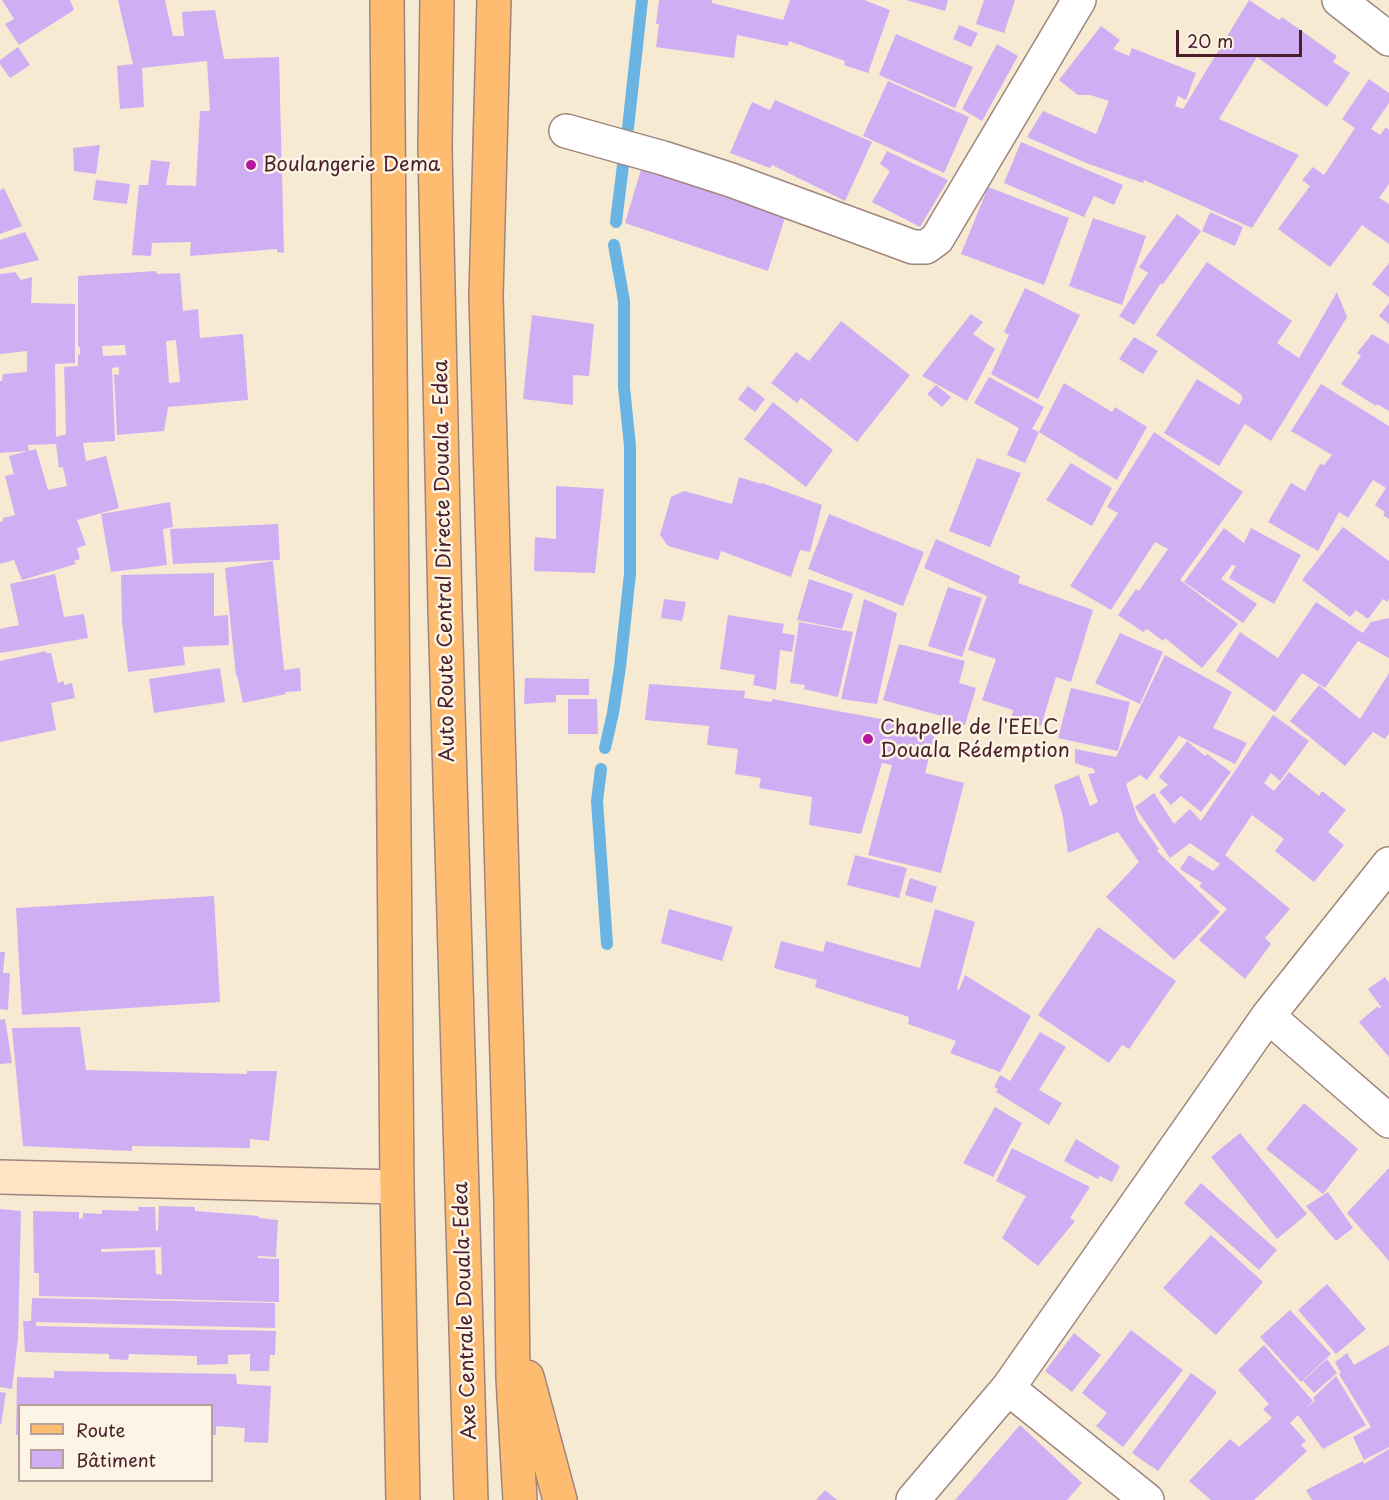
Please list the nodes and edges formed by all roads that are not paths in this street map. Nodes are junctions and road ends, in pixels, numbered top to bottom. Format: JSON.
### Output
{"nodes":[{"id":1,"x":387,"y":0,"type":"edge"},
{"id":2,"x":436,"y":0,"type":"edge"},
{"id":3,"x":494,"y":0,"type":"edge"},
{"id":4,"x":1079,"y":0,"type":"edge"},
{"id":5,"x":1339,"y":0,"type":"edge"},
{"id":6,"x":1389,"y":39,"type":"edge"},
{"id":7,"x":566,"y":131,"type":"dead end"},
{"id":8,"x":1389,"y":864,"type":"edge"},
{"id":9,"x":1268,"y":1017,"type":"junction"},
{"id":10,"x":1389,"y":1120,"type":"edge"},
{"id":11,"x":460,"y":1123,"type":"joint"},
{"id":12,"x":0,"y":1177,"type":"edge"},
{"id":13,"x":397,"y":1187,"type":"junction"},
{"id":14,"x":512,"y":1321,"type":"junction"},
{"id":15,"x":1008,"y":1388,"type":"junction"},
{"id":16,"x":403,"y":1500,"type":"edge"},
{"id":17,"x":471,"y":1500,"type":"edge"},
{"id":18,"x":520,"y":1500,"type":"edge"},
{"id":19,"x":560,"y":1500,"type":"edge"},
{"id":20,"x":913,"y":1500,"type":"edge"},
{"id":21,"x":1147,"y":1500,"type":"edge"}],
"edges":[{"from":1,"to":13,"type":"main road"},
{"from":2,"to":11,"type":"main road","name":"Auto Route Central Directe Douala -Edea"},
{"from":3,"to":14,"type":"main road"},
{"from":4,"to":7,"type":"street"},
{"from":5,"to":6,"type":"street"},
{"from":8,"to":9,"type":"street"},
{"from":9,"to":10,"type":"street"},
{"from":9,"to":15,"type":"street"},
{"from":11,"to":17,"type":"main road","name":"Axe Centrale Douala-Edea"},
{"from":12,"to":13,"type":"street"},
{"from":13,"to":16,"type":"main road"},
{"from":14,"to":18,"type":"main road"},
{"from":14,"to":19,"type":"main road"},
{"from":15,"to":20,"type":"street"},
{"from":15,"to":21,"type":"street"}]}
